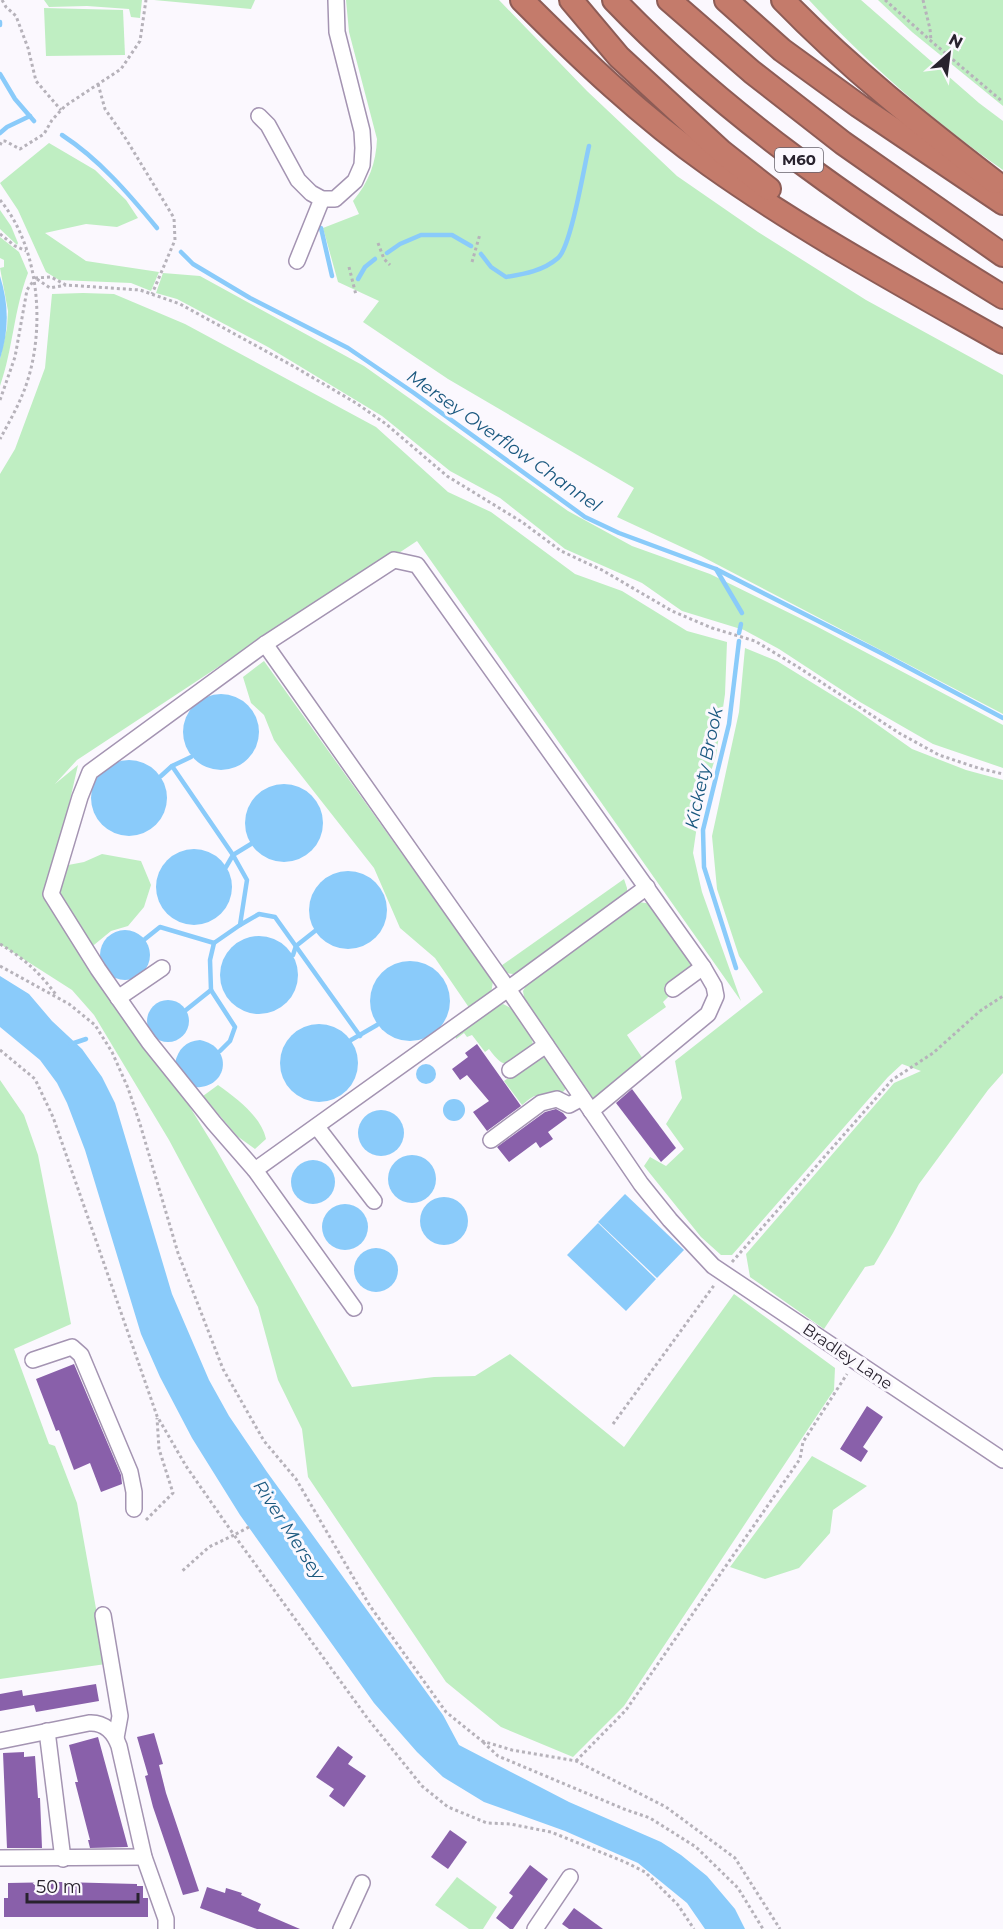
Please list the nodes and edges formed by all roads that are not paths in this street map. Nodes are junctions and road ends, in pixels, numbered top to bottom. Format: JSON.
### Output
{"nodes":[{"id":1,"x":336,"y":0,"type":"edge"},
{"id":2,"x":522,"y":0,"type":"edge"},
{"id":3,"x":571,"y":0,"type":"edge"},
{"id":4,"x":614,"y":0,"type":"edge"},
{"id":5,"x":669,"y":0,"type":"edge"},
{"id":6,"x":726,"y":0,"type":"edge"},
{"id":7,"x":783,"y":0,"type":"edge"},
{"id":8,"x":259,"y":116,"type":"dead end"},
{"id":9,"x":1003,"y":188,"type":"edge"},
{"id":10,"x":322,"y":199,"type":"junction"},
{"id":11,"x":1003,"y":203,"type":"edge"},
{"id":12,"x":847,"y":252,"type":"junction"},
{"id":13,"x":1003,"y":255,"type":"edge"},
{"id":14,"x":297,"y":261,"type":"dead end"},
{"id":15,"x":1003,"y":297,"type":"edge"},
{"id":16,"x":1003,"y":342,"type":"edge"},
{"id":17,"x":265,"y":644,"type":"junction"},
{"id":18,"x":647,"y":887,"type":"junction"},
{"id":19,"x":703,"y":967,"type":"junction"},
{"id":20,"x":162,"y":968,"type":"dead end"},
{"id":21,"x":508,"y":989,"type":"junction"},
{"id":22,"x":673,"y":989,"type":"dead end"},
{"id":23,"x":118,"y":998,"type":"junction"},
{"id":24,"x":546,"y":1045,"type":"junction"},
{"id":25,"x":510,"y":1070,"type":"dead end"},
{"id":26,"x":586,"y":1104,"type":"junction"},
{"id":27,"x":317,"y":1127,"type":"junction"},
{"id":28,"x":491,"y":1140,"type":"dead end"},
{"id":29,"x":255,"y":1170,"type":"junction"},
{"id":30,"x":374,"y":1201,"type":"dead end"},
{"id":31,"x":354,"y":1308,"type":"dead end"},
{"id":32,"x":33,"y":1360,"type":"dead end"},
{"id":33,"x":1003,"y":1460,"type":"edge"},
{"id":34,"x":134,"y":1509,"type":"dead end"},
{"id":35,"x":103,"y":1615,"type":"dead end"},
{"id":36,"x":47,"y":1731,"type":"junction"},
{"id":37,"x":116,"y":1738,"type":"junction"},
{"id":38,"x":0,"y":1741,"type":"edge"},
{"id":39,"x":144,"y":1857,"type":"junction"},
{"id":40,"x":0,"y":1858,"type":"edge"},
{"id":41,"x":63,"y":1858,"type":"junction"},
{"id":42,"x":570,"y":1877,"type":"dead end"},
{"id":43,"x":362,"y":1883,"type":"dead end"},
{"id":44,"x":166,"y":1929,"type":"edge"},
{"id":45,"x":341,"y":1929,"type":"edge"},
{"id":46,"x":535,"y":1929,"type":"edge"}],
"edges":[{"from":1,"to":10,"type":"street"},
{"from":2,"to":12,"type":"highway","number":"M60"},
{"from":3,"to":12,"type":"highway","number":"M60"},
{"from":4,"to":15,"type":"highway","number":"M60"},
{"from":5,"to":13,"type":"highway","number":"M60"},
{"from":6,"to":11,"type":"highway"},
{"from":7,"to":9,"type":"highway"},
{"from":8,"to":10,"type":"street"},
{"from":10,"to":14,"type":"street"},
{"from":12,"to":16,"type":"highway","number":"M60"},
{"from":17,"to":18,"type":"street"},
{"from":17,"to":21,"type":"street","name":"Bradley Lane"},
{"from":17,"to":23,"type":"street"},
{"from":18,"to":19,"type":"street"},
{"from":18,"to":21,"type":"street"},
{"from":19,"to":22,"type":"street"},
{"from":19,"to":26,"type":"street"},
{"from":20,"to":23,"type":"street"},
{"from":21,"to":24,"type":"street","name":"Bradley Lane"},
{"from":21,"to":27,"type":"street"},
{"from":23,"to":29,"type":"street"},
{"from":24,"to":25,"type":"street"},
{"from":24,"to":26,"type":"street","name":"Bradley Lane"},
{"from":26,"to":28,"type":"street"},
{"from":26,"to":33,"type":"street","name":"Bradley Lane"},
{"from":27,"to":29,"type":"street"},
{"from":27,"to":30,"type":"street"},
{"from":29,"to":31,"type":"street"},
{"from":32,"to":34,"type":"street"},
{"from":35,"to":37,"type":"street"},
{"from":36,"to":37,"type":"street"},
{"from":36,"to":38,"type":"street"},
{"from":36,"to":41,"type":"street"},
{"from":37,"to":39,"type":"street"},
{"from":39,"to":41,"type":"street"},
{"from":39,"to":44,"type":"street"},
{"from":40,"to":41,"type":"street"},
{"from":42,"to":46,"type":"street"},
{"from":43,"to":45,"type":"street"}]}
